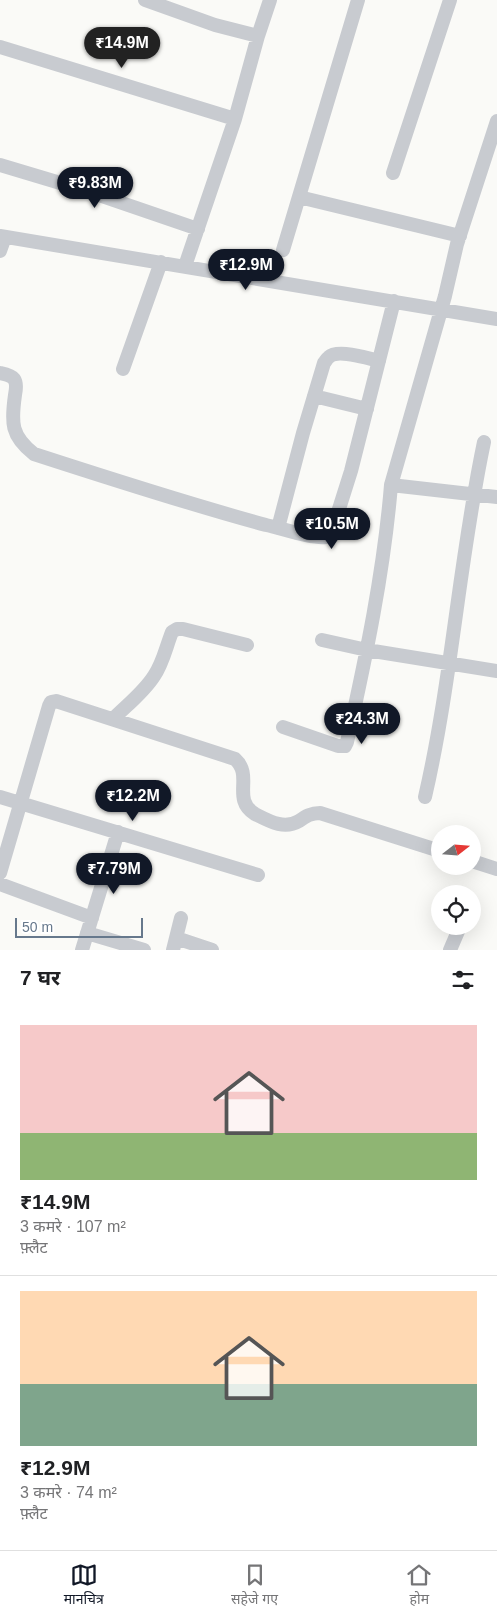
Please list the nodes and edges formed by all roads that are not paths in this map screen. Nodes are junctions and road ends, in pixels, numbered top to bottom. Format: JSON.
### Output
{"nodes":[{"id":1,"x":145,"y":0,"type":"edge"},
{"id":2,"x":270,"y":0,"type":"edge"},
{"id":3,"x":358,"y":0,"type":"edge"},
{"id":4,"x":450,"y":0,"type":"edge"},
{"id":5,"x":174,"y":4,"type":"edge"},
{"id":6,"x":258,"y":36,"type":"junction"},
{"id":7,"x":0,"y":47,"type":"edge"},
{"id":8,"x":235,"y":119,"type":"junction"},
{"id":9,"x":497,"y":121,"type":"edge"},
{"id":10,"x":0,"y":165,"type":"edge"},
{"id":11,"x":393,"y":173,"type":"dead end"},
{"id":12,"x":299,"y":197,"type":"junction"},
{"id":13,"x":198,"y":229,"type":"junction"},
{"id":14,"x":2,"y":236,"type":"edge"},
{"id":15,"x":460,"y":236,"type":"junction"},
{"id":16,"x":282,"y":250,"type":"dead end"},
{"id":17,"x":0,"y":251,"type":"edge"},
{"id":18,"x":188,"y":258,"type":"junction"},
{"id":19,"x":161,"y":262,"type":"junction"},
{"id":20,"x":444,"y":297,"type":"junction"},
{"id":21,"x":394,"y":302,"type":"junction"},
{"id":22,"x":497,"y":319,"type":"edge"},
{"id":23,"x":379,"y":361,"type":"junction"},
{"id":24,"x":124,"y":369,"type":"dead end"},
{"id":25,"x":0,"y":373,"type":"edge"},
{"id":26,"x":314,"y":396,"type":"junction"},
{"id":27,"x":367,"y":409,"type":"junction"},
{"id":28,"x":484,"y":442,"type":"dead end"},
{"id":29,"x":390,"y":485,"type":"junction"},
{"id":30,"x":473,"y":493,"type":"junction"},
{"id":31,"x":497,"y":497,"type":"edge"},
{"id":32,"x":278,"y":528,"type":"junction"},
{"id":33,"x":322,"y":640,"type":"dead end"},
{"id":34,"x":247,"y":645,"type":"dead end"},
{"id":35,"x":367,"y":650,"type":"junction"},
{"id":36,"x":449,"y":663,"type":"junction"},
{"id":37,"x":497,"y":671,"type":"edge"},
{"id":38,"x":113,"y":719,"type":"junction"},
{"id":39,"x":283,"y":727,"type":"dead end"},
{"id":40,"x":0,"y":797,"type":"edge"},
{"id":41,"x":424,"y":797,"type":"dead end"},
{"id":42,"x":21,"y":804,"type":"junction"},
{"id":43,"x":118,"y":832,"type":"junction"},
{"id":44,"x":431,"y":848,"type":"edge"},
{"id":45,"x":481,"y":864,"type":"edge"},
{"id":46,"x":497,"y":868,"type":"edge"},
{"id":47,"x":0,"y":873,"type":"edge"},
{"id":48,"x":258,"y":875,"type":"dead end"},
{"id":49,"x":0,"y":884,"type":"edge"},
{"id":50,"x":92,"y":918,"type":"junction"},
{"id":51,"x":181,"y":918,"type":"dead end"},
{"id":52,"x":87,"y":933,"type":"junction"},
{"id":53,"x":456,"y":935,"type":"edge"},
{"id":54,"x":175,"y":944,"type":"edge"},
{"id":55,"x":82,"y":950,"type":"edge"},
{"id":56,"x":144,"y":950,"type":"edge"},
{"id":57,"x":212,"y":950,"type":"edge"},
{"id":58,"x":450,"y":950,"type":"edge"}],
"edges":[{"from":1,"to":5,"type":"street"},
{"from":2,"to":6,"type":"street"},
{"from":3,"to":12,"type":"street"},
{"from":4,"to":11,"type":"street"},
{"from":5,"to":6,"type":"street"},
{"from":6,"to":8,"type":"street"},
{"from":7,"to":8,"type":"street"},
{"from":8,"to":13,"type":"street"},
{"from":9,"to":15,"type":"street"},
{"from":10,"to":13,"type":"street"},
{"from":12,"to":15,"type":"street"},
{"from":12,"to":16,"type":"street"},
{"from":13,"to":18,"type":"street"},
{"from":14,"to":17,"type":"street"},
{"from":14,"to":19,"type":"street"},
{"from":15,"to":20,"type":"street"},
{"from":18,"to":19,"type":"street"},
{"from":18,"to":21,"type":"street"},
{"from":19,"to":24,"type":"street"},
{"from":20,"to":21,"type":"street"},
{"from":20,"to":22,"type":"street"},
{"from":20,"to":29,"type":"street"},
{"from":21,"to":23,"type":"street"},
{"from":23,"to":26,"type":"street"},
{"from":23,"to":27,"type":"street"},
{"from":25,"to":32,"type":"street"},
{"from":26,"to":27,"type":"street"},
{"from":26,"to":32,"type":"street"},
{"from":27,"to":32,"type":"street"},
{"from":28,"to":30,"type":"street"},
{"from":29,"to":30,"type":"street"},
{"from":29,"to":35,"type":"street"},
{"from":30,"to":31,"type":"street"},
{"from":30,"to":36,"type":"street"},
{"from":33,"to":35,"type":"street"},
{"from":34,"to":38,"type":"street"},
{"from":35,"to":36,"type":"street"},
{"from":35,"to":39,"type":"street"},
{"from":36,"to":37,"type":"street"},
{"from":36,"to":41,"type":"street"},
{"from":38,"to":42,"type":"street"},
{"from":38,"to":44,"type":"street"},
{"from":40,"to":42,"type":"street"},
{"from":42,"to":43,"type":"street"},
{"from":42,"to":47,"type":"street"},
{"from":43,"to":48,"type":"street"},
{"from":43,"to":50,"type":"street"},
{"from":45,"to":46,"type":"street"},
{"from":49,"to":50,"type":"street"},
{"from":50,"to":52,"type":"street"},
{"from":51,"to":54,"type":"street"},
{"from":52,"to":55,"type":"street"},
{"from":52,"to":56,"type":"street"},
{"from":53,"to":58,"type":"street"},
{"from":54,"to":57,"type":"street"}]}
